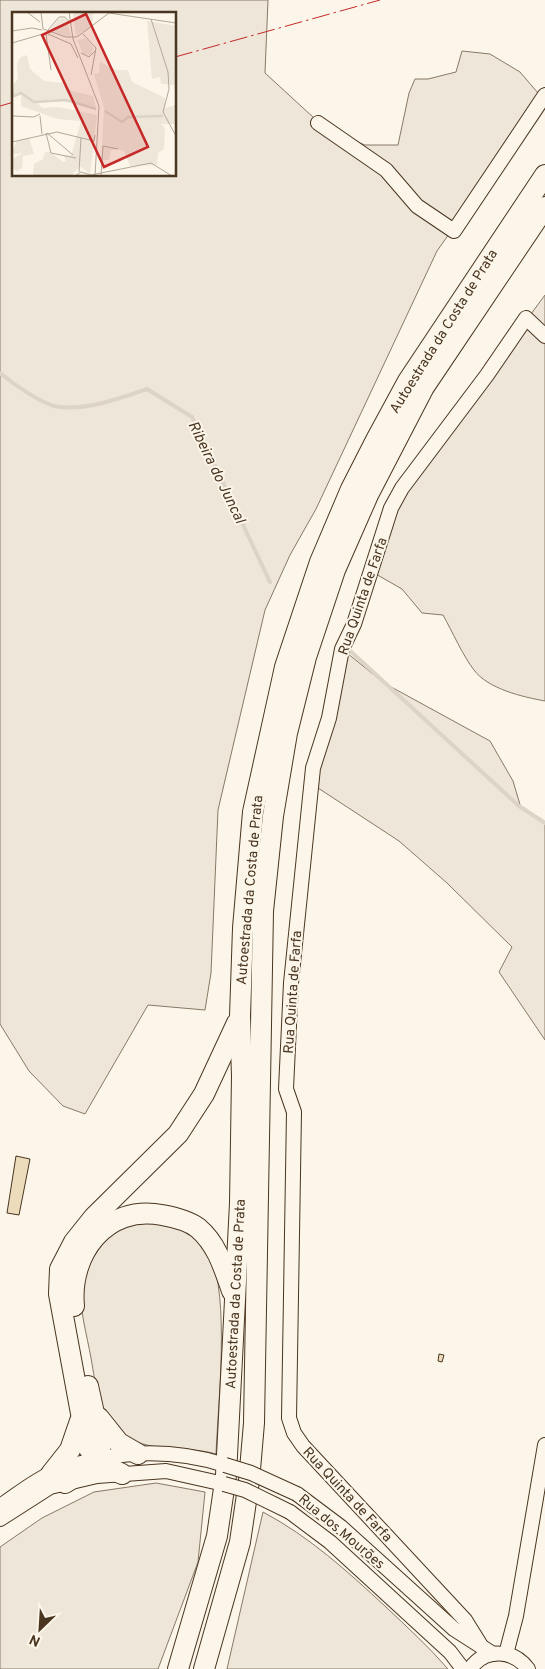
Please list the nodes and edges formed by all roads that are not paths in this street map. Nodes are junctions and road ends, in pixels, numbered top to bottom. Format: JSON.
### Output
{"nodes":[{"id":1,"x":545,"y":95,"type":"edge"},
{"id":2,"x":318,"y":124,"type":"dead end"},
{"id":3,"x":545,"y":175,"type":"edge"},
{"id":4,"x":545,"y":207,"type":"edge"},
{"id":5,"x":545,"y":336,"type":"edge"},
{"id":6,"x":240,"y":1016,"type":"junction"},
{"id":7,"x":235,"y":1298,"type":"junction"},
{"id":8,"x":88,"y":1413,"type":"junction"},
{"id":9,"x":545,"y":1445,"type":"edge"},
{"id":10,"x":138,"y":1454,"type":"junction"},
{"id":11,"x":96,"y":1458,"type":"junction"},
{"id":12,"x":122,"y":1474,"type":"junction"},
{"id":13,"x":58,"y":1478,"type":"junction"},
{"id":14,"x":0,"y":1506,"type":"edge"},
{"id":15,"x":0,"y":1519,"type":"edge"},
{"id":16,"x":494,"y":1652,"type":"junction"},
{"id":17,"x":207,"y":1666,"type":"edge"},
{"id":18,"x":178,"y":1669,"type":"edge"},
{"id":19,"x":463,"y":1669,"type":"edge"},
{"id":20,"x":470,"y":1669,"type":"edge"},
{"id":21,"x":528,"y":1669,"type":"edge"}],
"edges":[{"from":1,"to":2,"type":"street"},
{"from":3,"to":6,"type":"highway","name":"Autoestrada da Costa de Prata"},
{"from":4,"to":17,"type":"highway","name":"Autoestrada da Costa de Prata"},
{"from":5,"to":16,"type":"street","name":"Rua Quinta de Farfa"},
{"from":6,"to":7,"type":"highway","name":"Autoestrada da Costa de Prata"},
{"from":6,"to":8,"type":"highway"},
{"from":7,"to":8,"type":"highway"},
{"from":7,"to":18,"type":"highway","name":"Autoestrada da Costa de Prata"},
{"from":8,"to":10,"type":"highway"},
{"from":8,"to":11,"type":"highway"},
{"from":8,"to":13,"type":"highway"},
{"from":9,"to":16,"type":"street"},
{"from":10,"to":11,"type":"street","name":"Rua dos Mourões"},
{"from":10,"to":16,"type":"street","name":"Rua dos Mourões","bridge":true},
{"from":11,"to":12,"type":"highway"},
{"from":11,"to":13,"type":"highway"},
{"from":12,"to":13,"type":"street","name":"Rua dos Mourões"},
{"from":12,"to":19,"type":"street","name":"Rua dos Mourões","bridge":true},
{"from":13,"to":14,"type":"street","name":"Rua dos Mourões"},
{"from":13,"to":15,"type":"street","name":"Rua dos Mourões"},
{"from":16,"to":20,"type":"street"},
{"from":16,"to":21,"type":"street","name":"Rua dos Mourões"}]}
